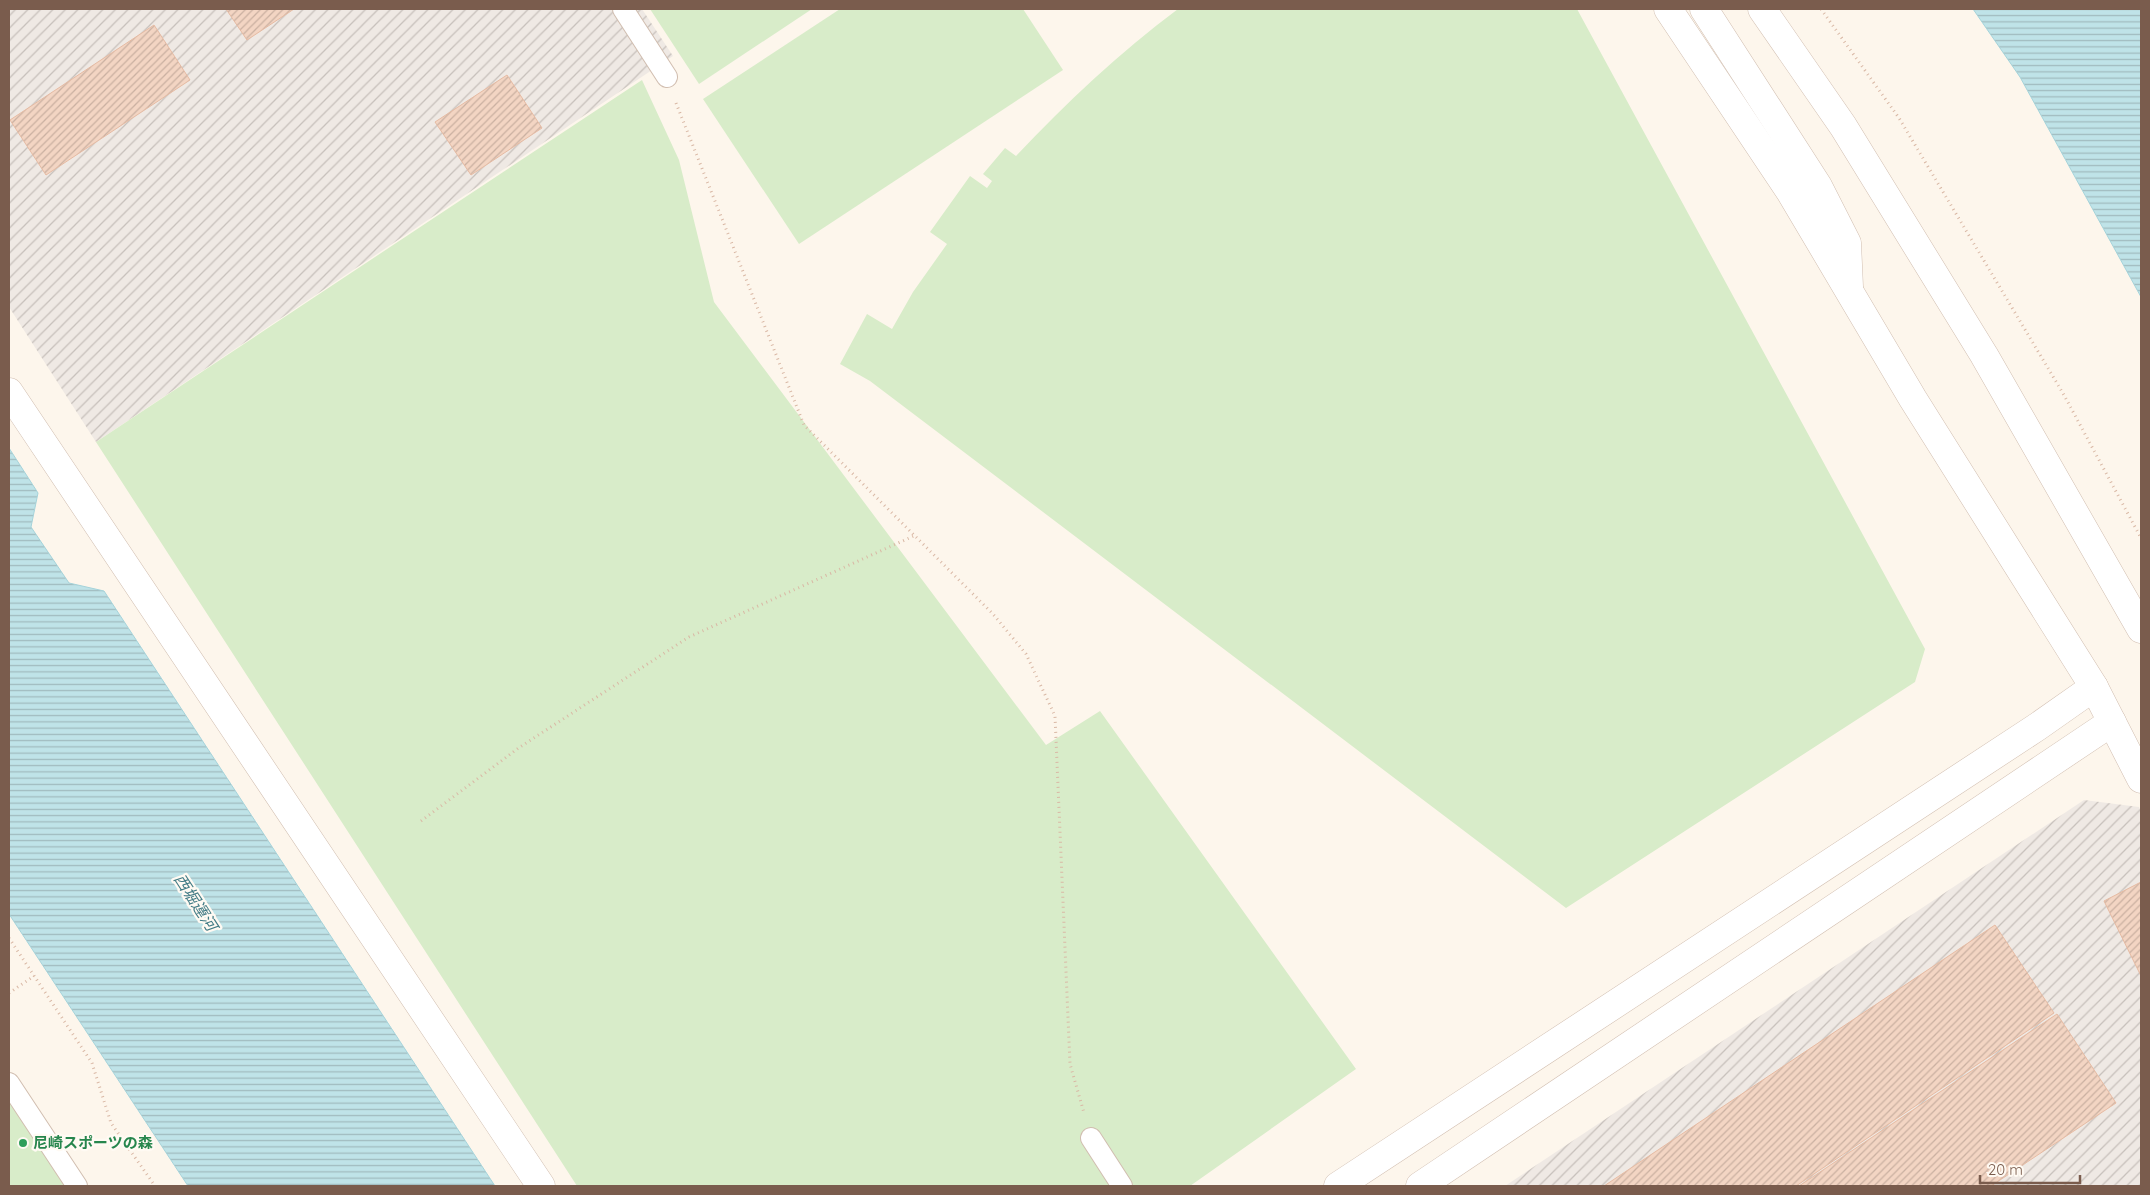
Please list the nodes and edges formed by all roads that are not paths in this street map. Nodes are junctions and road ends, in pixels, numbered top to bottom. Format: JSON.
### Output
{"nodes":[{"id":1,"x":622,"y":9,"type":"edge"},
{"id":2,"x":1668,"y":9,"type":"edge"},
{"id":3,"x":1704,"y":9,"type":"edge"},
{"id":4,"x":1762,"y":9,"type":"edge"},
{"id":5,"x":667,"y":77,"type":"road end"},
{"id":6,"x":1850,"y":291,"type":"junction"},
{"id":7,"x":9,"y":392,"type":"edge"},
{"id":8,"x":2141,"y":629,"type":"edge"},
{"id":9,"x":2094,"y":688,"type":"junction"},
{"id":10,"x":2112,"y":722,"type":"junction"},
{"id":11,"x":2141,"y":779,"type":"edge"},
{"id":12,"x":9,"y":1083,"type":"edge"},
{"id":13,"x":1091,"y":1138,"type":"road end"},
{"id":14,"x":78,"y":1186,"type":"edge"},
{"id":15,"x":541,"y":1186,"type":"edge"},
{"id":16,"x":1122,"y":1186,"type":"edge"},
{"id":17,"x":1338,"y":1186,"type":"edge"},
{"id":18,"x":1420,"y":1186,"type":"edge"}],
"edges":[{"from":1,"to":5,"type":"lane"},
{"from":2,"to":6,"type":"street"},
{"from":3,"to":6,"type":"street"},
{"from":4,"to":8,"type":"street"},
{"from":6,"to":9,"type":"street"},
{"from":7,"to":15,"type":"street"},
{"from":9,"to":10,"type":"street"},
{"from":9,"to":17,"type":"street"},
{"from":10,"to":11,"type":"street"},
{"from":10,"to":18,"type":"street"},
{"from":12,"to":14,"type":"lane"},
{"from":13,"to":16,"type":"lane"}]}
